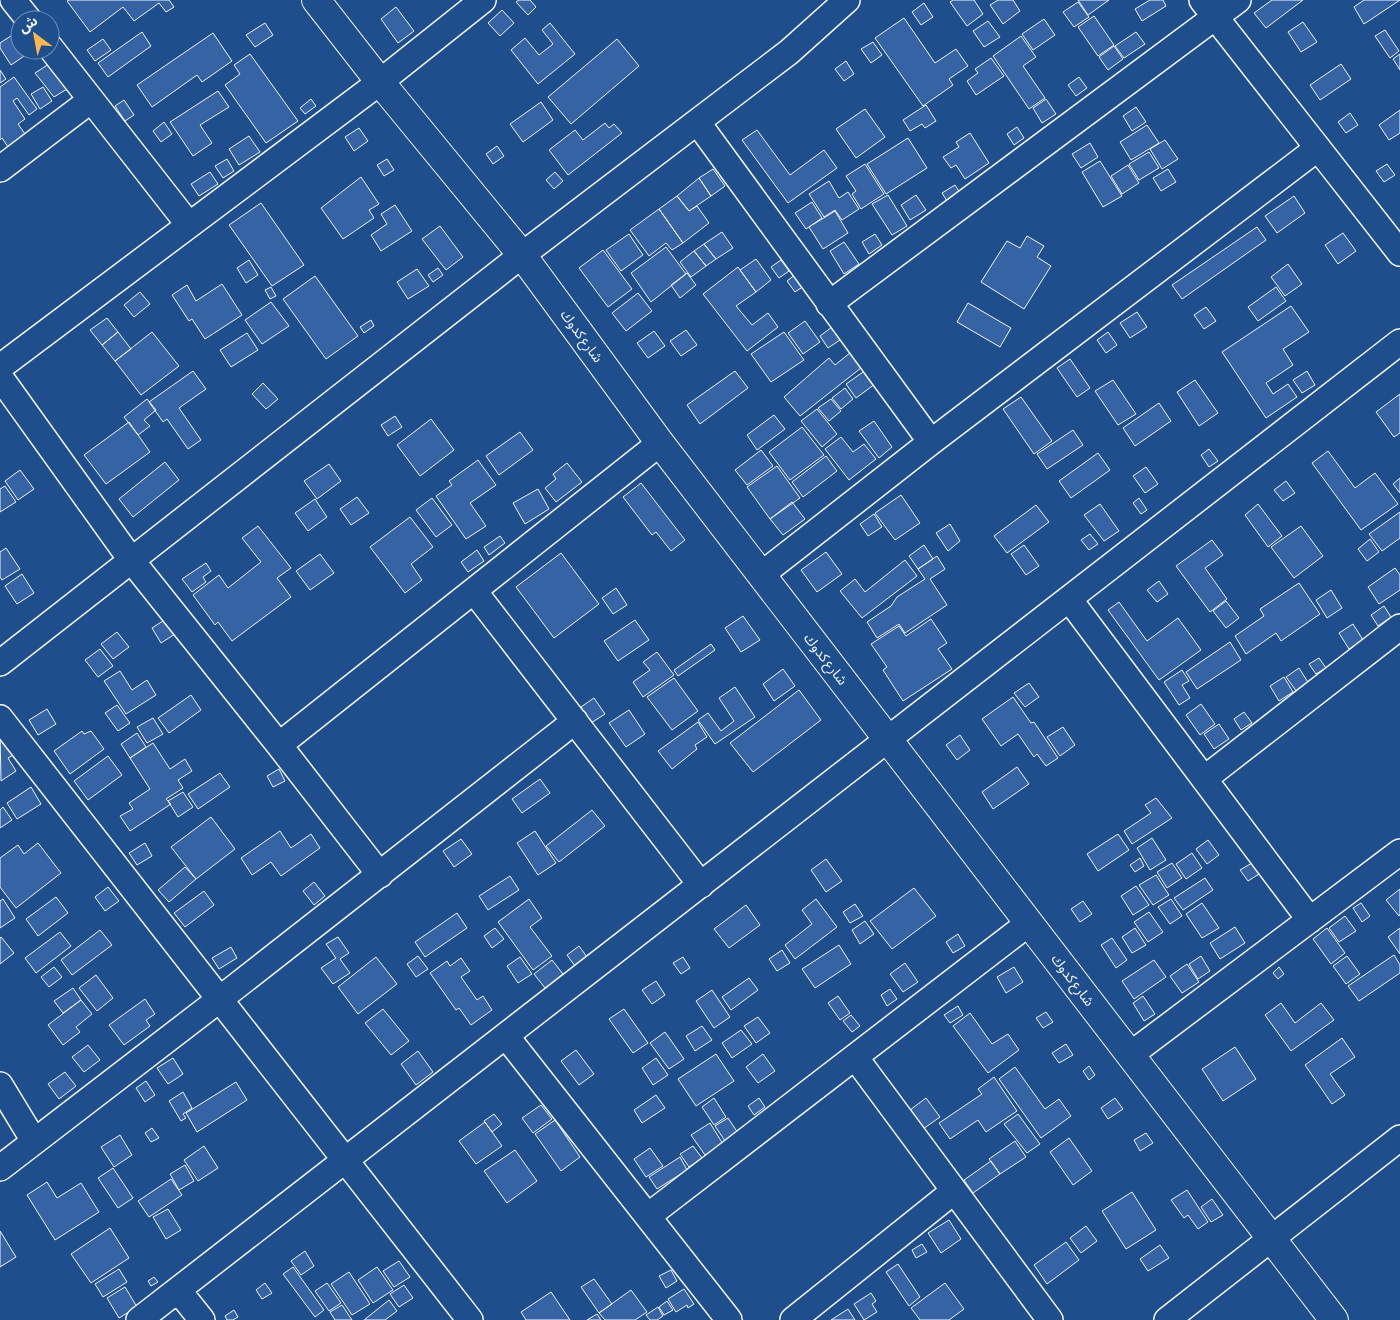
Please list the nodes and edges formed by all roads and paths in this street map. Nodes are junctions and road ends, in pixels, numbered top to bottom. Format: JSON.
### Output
{"nodes":[{"id":1,"x":13,"y":0,"type":"edge"},
{"id":2,"x":316,"y":0,"type":"edge"},
{"id":3,"x":482,"y":0,"type":"edge"},
{"id":4,"x":847,"y":0,"type":"edge"},
{"id":5,"x":1238,"y":0,"type":"edge"},
{"id":6,"x":1209,"y":9,"type":"edge"},
{"id":7,"x":21,"y":10,"type":"edge"},
{"id":8,"x":60,"y":60,"type":"edge"},
{"id":9,"x":380,"y":82,"type":"junction"},
{"id":10,"x":91,"y":100,"type":"junction"},
{"id":11,"x":698,"y":123,"type":"junction"},
{"id":12,"x":1318,"y":148,"type":"junction"},
{"id":13,"x":0,"y":169,"type":"edge"},
{"id":14,"x":189,"y":225,"type":"junction"},
{"id":15,"x":1400,"y":253,"type":"edge"},
{"id":16,"x":522,"y":255,"type":"junction"},
{"id":17,"x":829,"y":304,"type":"junction"},
{"id":18,"x":1400,"y":342,"type":"edge"},
{"id":19,"x":0,"y":367,"type":"edge"},
{"id":20,"x":0,"y":377,"type":"edge"},
{"id":21,"x":932,"y":442,"type":"junction"},
{"id":22,"x":660,"y":443,"type":"junction"},
{"id":23,"x":132,"y":561,"type":"junction"},
{"id":24,"x":761,"y":575,"type":"junction"},
{"id":25,"x":474,"y":591,"type":"junction"},
{"id":26,"x":1069,"y":599,"type":"junction"},
{"id":27,"x":1400,"y":626,"type":"edge"},
{"id":28,"x":0,"y":663,"type":"edge"},
{"id":29,"x":0,"y":718,"type":"edge"},
{"id":30,"x":575,"y":721,"type":"junction"},
{"id":31,"x":888,"y":739,"type":"junction"},
{"id":32,"x":279,"y":745,"type":"junction"},
{"id":33,"x":1204,"y":779,"type":"junction"},
{"id":34,"x":1400,"y":852,"type":"edge"},
{"id":35,"x":380,"y":875,"type":"junction"},
{"id":36,"x":701,"y":885,"type":"junction"},
{"id":37,"x":1310,"y":920,"type":"junction"},
{"id":38,"x":1029,"y":923,"type":"junction"},
{"id":39,"x":220,"y":999,"type":"junction"},
{"id":40,"x":506,"y":1036,"type":"junction"},
{"id":41,"x":1130,"y":1055,"type":"junction"},
{"id":42,"x":855,"y":1056,"type":"junction"},
{"id":43,"x":0,"y":1086,"type":"edge"},
{"id":44,"x":1400,"y":1138,"type":"edge"},
{"id":45,"x":34,"y":1141,"type":"junction"},
{"id":46,"x":346,"y":1160,"type":"junction"},
{"id":47,"x":0,"y":1168,"type":"edge"},
{"id":48,"x":954,"y":1190,"type":"junction"},
{"id":49,"x":648,"y":1216,"type":"junction"},
{"id":50,"x":1271,"y":1238,"type":"junction"},
{"id":51,"x":178,"y":1290,"type":"junction"},
{"id":52,"x":140,"y":1320,"type":"edge"},
{"id":53,"x":202,"y":1320,"type":"edge"},
{"id":54,"x":470,"y":1320,"type":"edge"},
{"id":55,"x":729,"y":1320,"type":"edge"},
{"id":56,"x":793,"y":1320,"type":"edge"},
{"id":57,"x":1050,"y":1320,"type":"edge"},
{"id":58,"x":1167,"y":1320,"type":"edge"},
{"id":59,"x":1334,"y":1320,"type":"edge"}],
"edges":[{"from":1,"to":7,"type":"street"},
{"from":2,"to":9,"type":"street","name":"شارع كدوك"},
{"from":3,"to":9,"type":"street"},
{"from":4,"to":11,"type":"street"},
{"from":5,"to":6,"type":"street"},
{"from":6,"to":12,"type":"street"},
{"from":6,"to":17,"type":"street"},
{"from":8,"to":10,"type":"street"},
{"from":9,"to":14,"type":"street"},
{"from":9,"to":16,"type":"street","name":"شارع كدوك"},
{"from":10,"to":13,"type":"street"},
{"from":10,"to":14,"type":"street"},
{"from":11,"to":16,"type":"street"},
{"from":11,"to":17,"type":"street"},
{"from":12,"to":15,"type":"street"},
{"from":12,"to":21,"type":"street"},
{"from":14,"to":19,"type":"street"},
{"from":16,"to":22,"type":"street","name":"شارع كدوك"},
{"from":16,"to":23,"type":"street"},
{"from":17,"to":21,"type":"street"},
{"from":18,"to":26,"type":"street"},
{"from":20,"to":23,"type":"street"},
{"from":21,"to":24,"type":"street"},
{"from":22,"to":24,"type":"street","name":"شارع كدوك"},
{"from":22,"to":25,"type":"street"},
{"from":23,"to":28,"type":"street"},
{"from":23,"to":32,"type":"street"},
{"from":24,"to":31,"type":"street","name":"شارع كدوك"},
{"from":25,"to":30,"type":"street"},
{"from":25,"to":32,"type":"street"},
{"from":26,"to":31,"type":"street"},
{"from":26,"to":33,"type":"street"},
{"from":27,"to":33,"type":"street"},
{"from":29,"to":39,"type":"street"},
{"from":30,"to":35,"type":"street"},
{"from":30,"to":36,"type":"street"},
{"from":31,"to":36,"type":"street"},
{"from":31,"to":38,"type":"street","name":"شارع كدوك"},
{"from":32,"to":35,"type":"street"},
{"from":33,"to":37,"type":"street"},
{"from":34,"to":37,"type":"street"},
{"from":35,"to":39,"type":"street"},
{"from":36,"to":40,"type":"street"},
{"from":37,"to":41,"type":"street"},
{"from":38,"to":41,"type":"street","name":"شارع كدوك"},
{"from":38,"to":42,"type":"street"},
{"from":39,"to":45,"type":"street"},
{"from":39,"to":46,"type":"street"},
{"from":40,"to":46,"type":"street"},
{"from":40,"to":49,"type":"street"},
{"from":41,"to":50,"type":"street","name":"شارع كدوك"},
{"from":42,"to":48,"type":"street"},
{"from":42,"to":49,"type":"street"},
{"from":43,"to":45,"type":"street"},
{"from":44,"to":50,"type":"street"},
{"from":45,"to":47,"type":"street"},
{"from":46,"to":51,"type":"street"},
{"from":46,"to":54,"type":"street"},
{"from":48,"to":56,"type":"street"},
{"from":48,"to":57,"type":"street"},
{"from":49,"to":55,"type":"street"},
{"from":50,"to":58,"type":"street"},
{"from":50,"to":59,"type":"street","name":"شارع كدوك"},
{"from":51,"to":52,"type":"street"},
{"from":51,"to":53,"type":"street"}]}
